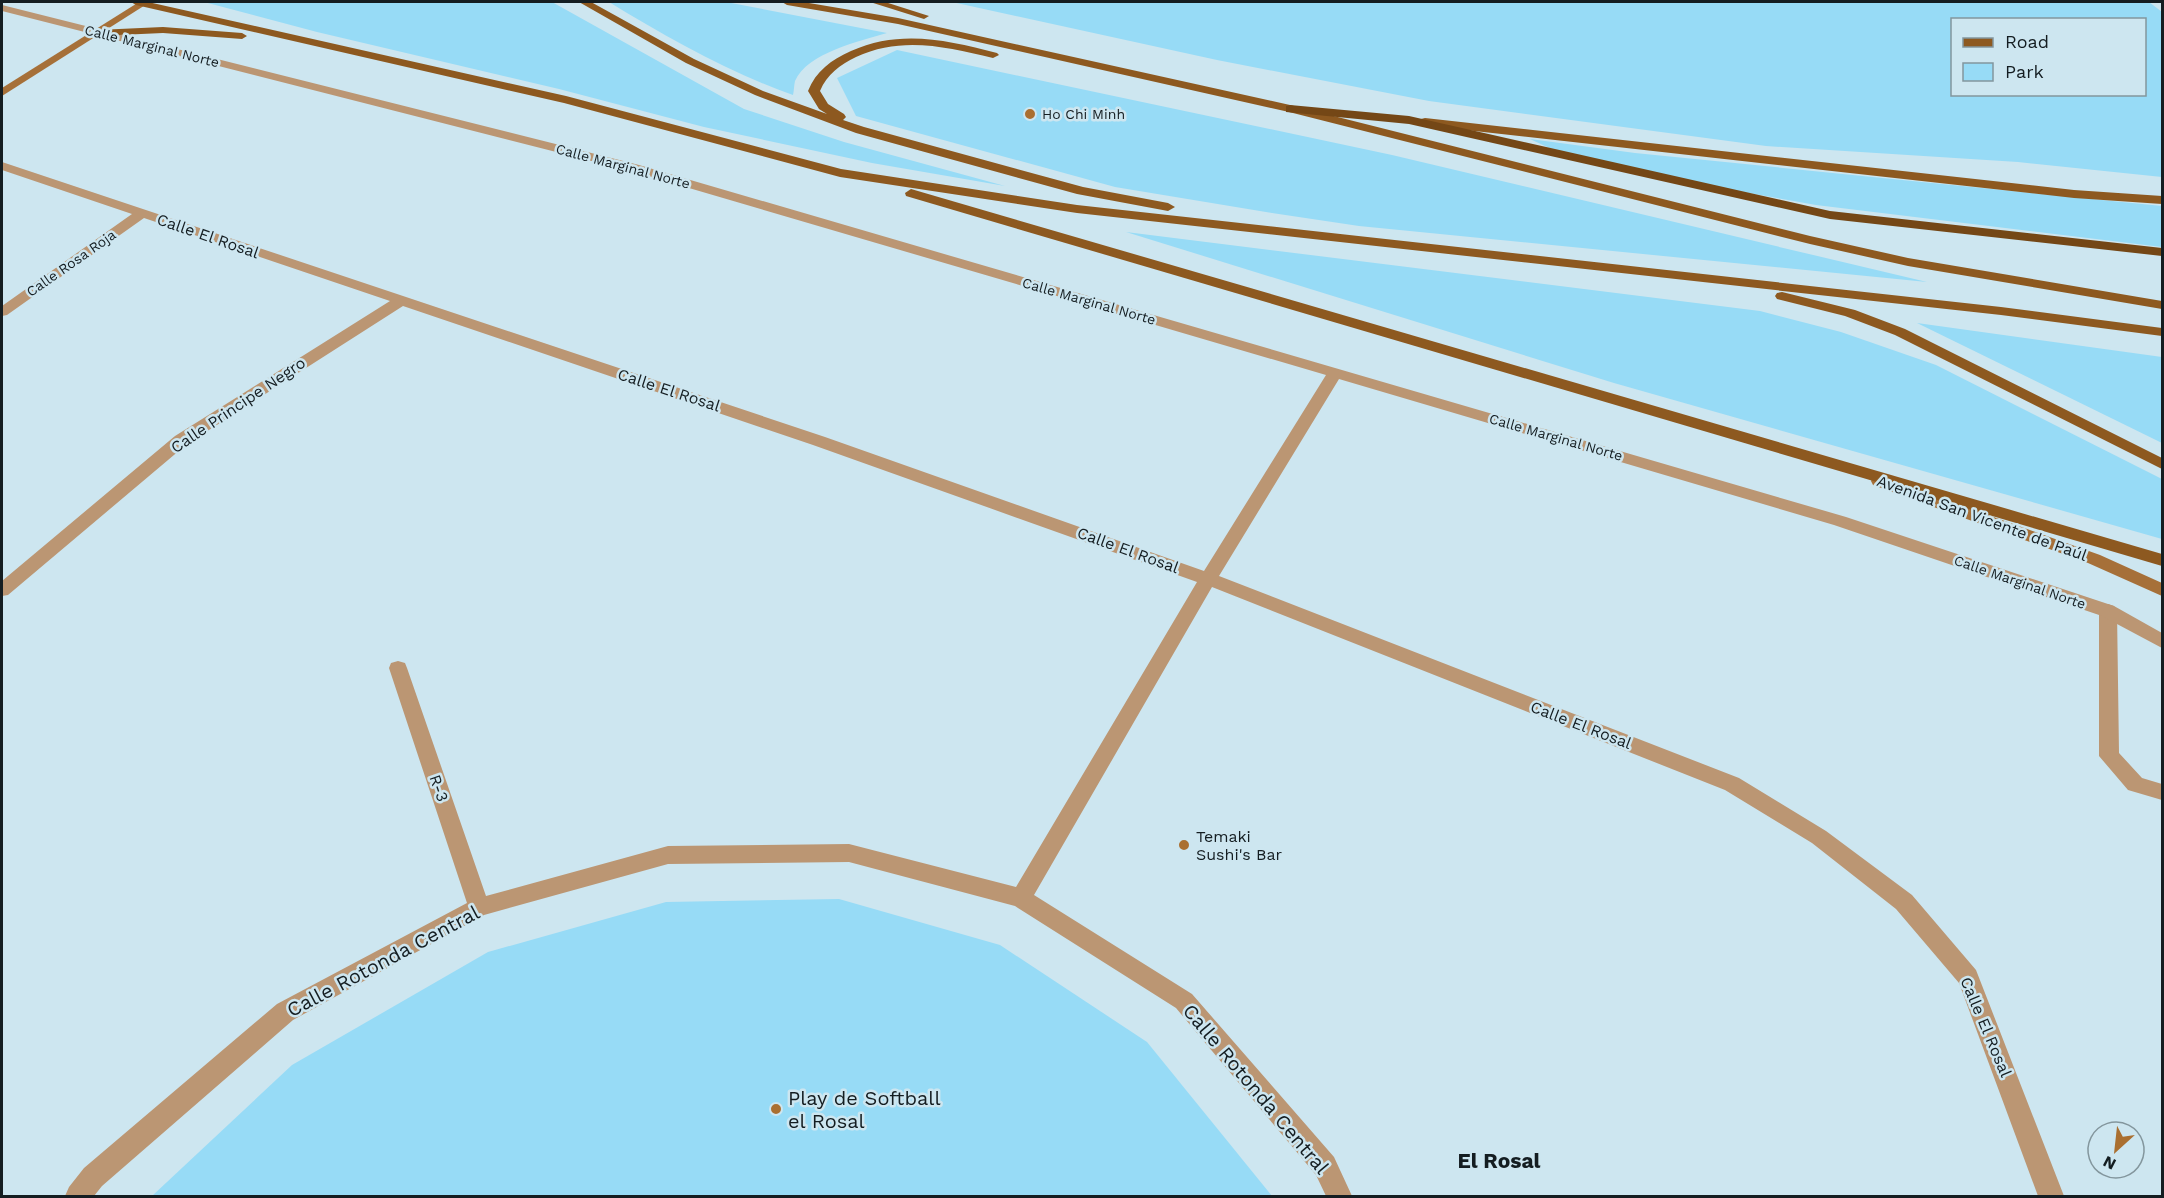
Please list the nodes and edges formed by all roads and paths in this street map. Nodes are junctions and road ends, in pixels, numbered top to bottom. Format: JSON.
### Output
{"nodes":[{"id":1,"x":141,"y":2,"type":"edge"},
{"id":2,"x":584,"y":2,"type":"edge"},
{"id":3,"x":787,"y":2,"type":"edge"},
{"id":4,"x":875,"y":2,"type":"edge"},
{"id":5,"x":2,"y":8,"type":"edge"},
{"id":6,"x":97,"y":33,"type":"junction"},
{"id":7,"x":359,"y":54,"type":"junction"},
{"id":8,"x":1072,"y":59,"type":"junction"},
{"id":9,"x":1213,"y":92,"type":"junction"},
{"id":10,"x":2,"y":93,"type":"edge"},
{"id":11,"x":1290,"y":109,"type":"junction"},
{"id":12,"x":1409,"y":120,"type":"junction"},
{"id":13,"x":860,"y":130,"type":"junction"},
{"id":14,"x":2,"y":166,"type":"edge"},
{"id":15,"x":840,"y":173,"type":"junction"},
{"id":16,"x":2163,"y":200,"type":"edge"},
{"id":17,"x":141,"y":214,"type":"junction"},
{"id":18,"x":1311,"y":233,"type":"junction"},
{"id":19,"x":2163,"y":252,"type":"edge"},
{"id":20,"x":1606,"y":266,"type":"junction"},
{"id":21,"x":400,"y":301,"type":"junction"},
{"id":22,"x":2163,"y":305,"type":"edge"},
{"id":23,"x":2,"y":312,"type":"edge"},
{"id":24,"x":2163,"y":332,"type":"edge"},
{"id":25,"x":1335,"y":373,"type":"junction"},
{"id":26,"x":1798,"y":452,"type":"junction"},
{"id":27,"x":2163,"y":464,"type":"edge"},
{"id":28,"x":2163,"y":560,"type":"edge"},
{"id":29,"x":1208,"y":579,"type":"junction"},
{"id":30,"x":2,"y":590,"type":"edge"},
{"id":31,"x":2163,"y":590,"type":"edge"},
{"id":32,"x":2108,"y":611,"type":"junction"},
{"id":33,"x":2163,"y":640,"type":"edge"},
{"id":34,"x":398,"y":668,"type":"dead end"},
{"id":35,"x":2163,"y":792,"type":"edge"},
{"id":36,"x":1021,"y":898,"type":"junction"},
{"id":37,"x":479,"y":907,"type":"junction"},
{"id":38,"x":78,"y":1197,"type":"edge"},
{"id":39,"x":1338,"y":1197,"type":"edge"},
{"id":40,"x":2051,"y":1197,"type":"edge"}],
"edges":[{"from":1,"to":6,"type":"street"},
{"from":1,"to":7,"type":"main road"},
{"from":2,"to":13,"type":"main road"},
{"from":3,"to":8,"type":"main road"},
{"from":4,"to":8,"type":"main road"},
{"from":5,"to":6,"type":"street","name":"Calle Marginal Norte"},
{"from":6,"to":7,"type":"main road"},
{"from":6,"to":10,"type":"street"},
{"from":6,"to":25,"type":"street","name":"Calle Marginal Norte"},
{"from":7,"to":15,"type":"main road"},
{"from":8,"to":9,"type":"main road"},
{"from":9,"to":11,"type":"main road"},
{"from":9,"to":13,"type":"main road"},
{"from":11,"to":12,"type":"highway"},
{"from":11,"to":22,"type":"main road"},
{"from":12,"to":16,"type":"main road"},
{"from":12,"to":19,"type":"highway"},
{"from":13,"to":18,"type":"main road"},
{"from":14,"to":17,"type":"street","name":"Calle El Rosal"},
{"from":15,"to":18,"type":"main road"},
{"from":15,"to":26,"type":"main road"},
{"from":17,"to":21,"type":"street","name":"Calle El Rosal"},
{"from":17,"to":23,"type":"street","name":"Calle Rosa Roja"},
{"from":18,"to":20,"type":"main road"},
{"from":20,"to":24,"type":"main road"},
{"from":20,"to":27,"type":"main road"},
{"from":21,"to":29,"type":"street","name":"Calle El Rosal"},
{"from":21,"to":30,"type":"street","name":"Calle Principe Negro"},
{"from":25,"to":29,"type":"street"},
{"from":25,"to":32,"type":"street","name":"Calle Marginal Norte"},
{"from":26,"to":28,"type":"main road"},
{"from":26,"to":31,"type":"street","name":"Avenida San Vicente de Paúl"},
{"from":29,"to":36,"type":"street"},
{"from":29,"to":40,"type":"street","name":"Calle El Rosal"},
{"from":32,"to":33,"type":"street","name":"Calle Marginal Norte"},
{"from":32,"to":35,"type":"street"},
{"from":34,"to":37,"type":"street","name":"R-3"},
{"from":36,"to":37,"type":"street","name":"Calle Rotonda Central"},
{"from":36,"to":39,"type":"street","name":"Calle Rotonda Central"},
{"from":37,"to":38,"type":"street","name":"Calle Rotonda Central"}]}
